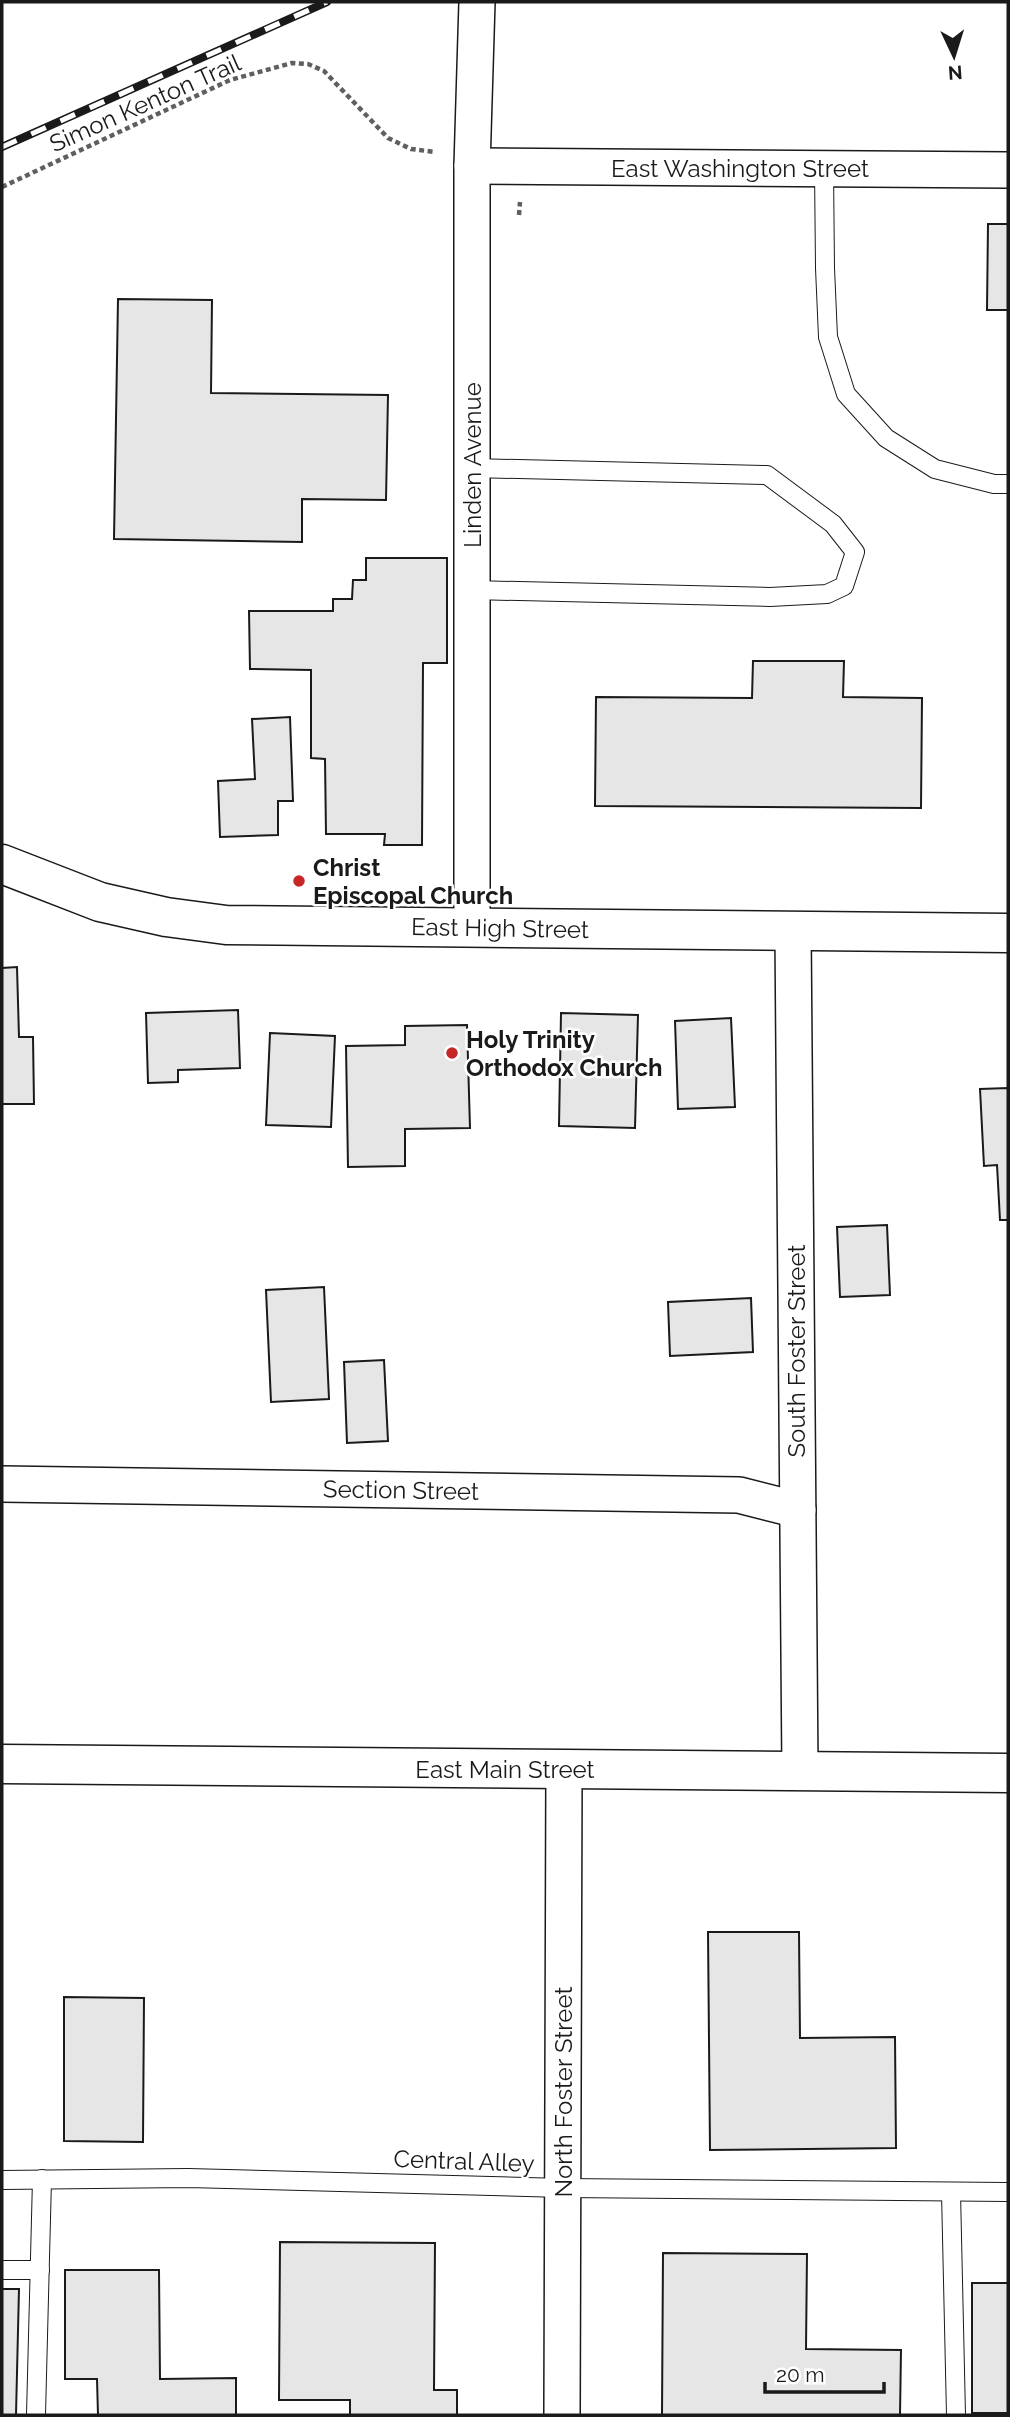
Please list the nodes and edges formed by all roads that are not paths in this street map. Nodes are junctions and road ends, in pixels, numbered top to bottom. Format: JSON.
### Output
{"nodes":[{"id":1,"x":477,"y":2,"type":"edge"},
{"id":2,"x":456,"y":160,"type":"junction"},
{"id":3,"x":824,"y":168,"type":"junction"},
{"id":4,"x":1008,"y":170,"type":"edge"},
{"id":5,"x":472,"y":467,"type":"junction"},
{"id":6,"x":1008,"y":484,"type":"edge"},
{"id":7,"x":472,"y":590,"type":"junction"},
{"id":8,"x":2,"y":864,"type":"edge"},
{"id":9,"x":472,"y":928,"type":"junction"},
{"id":10,"x":793,"y":931,"type":"junction"},
{"id":11,"x":1008,"y":933,"type":"edge"},
{"id":12,"x":2,"y":1484,"type":"edge"},
{"id":13,"x":797,"y":1510,"type":"junction"},
{"id":14,"x":2,"y":1765,"type":"edge"},
{"id":15,"x":564,"y":1769,"type":"junction"},
{"id":16,"x":800,"y":1771,"type":"junction"},
{"id":17,"x":1008,"y":1773,"type":"edge"},
{"id":18,"x":42,"y":2179,"type":"junction"},
{"id":19,"x":2,"y":2180,"type":"edge"},
{"id":20,"x":563,"y":2188,"type":"junction"},
{"id":21,"x":951,"y":2192,"type":"junction"},
{"id":22,"x":1008,"y":2192,"type":"edge"},
{"id":23,"x":2,"y":2270,"type":"edge"},
{"id":24,"x":40,"y":2270,"type":"junction"},
{"id":25,"x":36,"y":2415,"type":"edge"},
{"id":26,"x":562,"y":2415,"type":"edge"},
{"id":27,"x":956,"y":2415,"type":"edge"}],
"edges":[{"from":1,"to":2,"type":"street","name":"Linden Avenue"},
{"from":2,"to":3,"type":"street","name":"East Washington Street"},
{"from":2,"to":5,"type":"street","name":"Linden Avenue"},
{"from":3,"to":4,"type":"street","name":"East Washington Street"},
{"from":3,"to":6,"type":"lane"},
{"from":5,"to":7,"type":"street","name":"Linden Avenue"},
{"from":5,"to":7,"type":"lane"},
{"from":7,"to":9,"type":"street","name":"Linden Avenue"},
{"from":8,"to":9,"type":"street","name":"East High Street"},
{"from":9,"to":10,"type":"street","name":"East High Street"},
{"from":10,"to":11,"type":"street","name":"East High Street"},
{"from":10,"to":13,"type":"street","name":"South Foster Street"},
{"from":12,"to":13,"type":"street","name":"Section Street"},
{"from":13,"to":16,"type":"street","name":"South Foster Street"},
{"from":14,"to":15,"type":"street","name":"East Main Street"},
{"from":15,"to":16,"type":"street","name":"East Main Street"},
{"from":15,"to":20,"type":"street","name":"North Foster Street"},
{"from":16,"to":17,"type":"street","name":"East Main Street"},
{"from":18,"to":19,"type":"lane","name":"Central Alley"},
{"from":18,"to":20,"type":"lane","name":"Central Alley"},
{"from":18,"to":24,"type":"lane"},
{"from":20,"to":21,"type":"lane","name":"Central Alley"},
{"from":20,"to":26,"type":"street","name":"North Foster Street"},
{"from":21,"to":22,"type":"lane","name":"Central Alley"},
{"from":21,"to":27,"type":"lane"},
{"from":23,"to":24,"type":"lane"},
{"from":24,"to":25,"type":"lane"}]}
